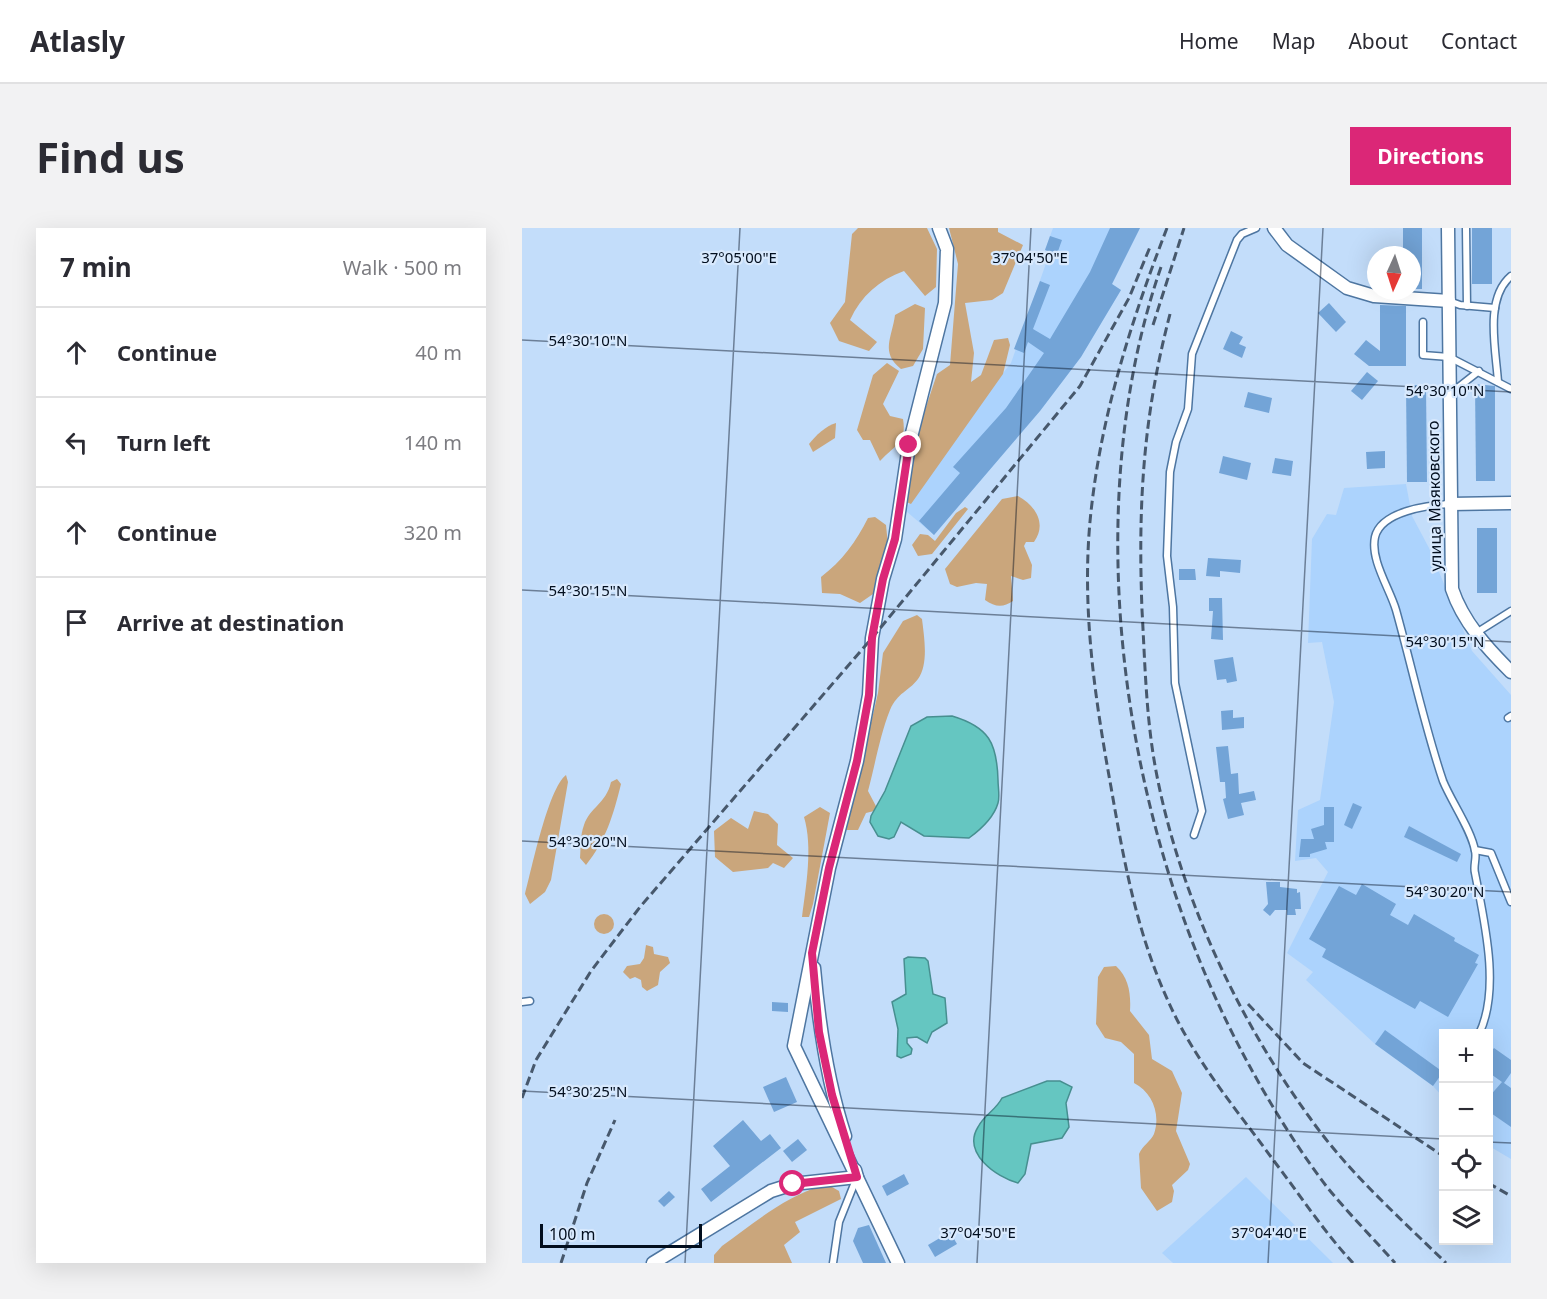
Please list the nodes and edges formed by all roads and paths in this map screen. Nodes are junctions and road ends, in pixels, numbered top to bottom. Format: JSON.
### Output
{"nodes":[{"id":1,"x":939,"y":228,"type":"edge"},
{"id":2,"x":1256,"y":228,"type":"edge"},
{"id":3,"x":1274,"y":228,"type":"edge"},
{"id":4,"x":1448,"y":228,"type":"edge"},
{"id":5,"x":1466,"y":228,"type":"edge"},
{"id":6,"x":1511,"y":276,"type":"edge"},
{"id":7,"x":1449,"y":301,"type":"junction"},
{"id":8,"x":1467,"y":306,"type":"junction"},
{"id":9,"x":1495,"y":308,"type":"junction"},
{"id":10,"x":1423,"y":322,"type":"dead end"},
{"id":11,"x":1449,"y":357,"type":"junction"},
{"id":12,"x":1479,"y":371,"type":"junction"},
{"id":13,"x":1498,"y":382,"type":"junction"},
{"id":14,"x":1511,"y":389,"type":"edge"},
{"id":15,"x":1449,"y":395,"type":"junction"},
{"id":16,"x":1511,"y":503,"type":"edge"},
{"id":17,"x":1450,"y":504,"type":"junction"},
{"id":18,"x":1511,"y":611,"type":"edge"},
{"id":19,"x":1476,"y":633,"type":"junction"},
{"id":20,"x":1511,"y":672,"type":"edge"},
{"id":21,"x":1194,"y":835,"type":"dead end"},
{"id":22,"x":1475,"y":850,"type":"junction"},
{"id":23,"x":1511,"y":902,"type":"edge"},
{"id":24,"x":812,"y":953,"type":"junction"},
{"id":25,"x":530,"y":1001,"type":"dead end"},
{"id":26,"x":522,"y":1002,"type":"edge"},
{"id":27,"x":1481,"y":1029,"type":"edge"},
{"id":28,"x":857,"y":1177,"type":"junction"},
{"id":29,"x":653,"y":1263,"type":"edge"},
{"id":30,"x":833,"y":1263,"type":"edge"},
{"id":31,"x":898,"y":1263,"type":"edge"}],
"edges":[{"from":1,"to":24,"type":"street"},
{"from":2,"to":21,"type":"lane"},
{"from":3,"to":7,"type":"street"},
{"from":4,"to":7,"type":"street","name":"улица Маяковского"},
{"from":5,"to":8,"type":"lane"},
{"from":6,"to":9,"type":"lane"},
{"from":7,"to":8,"type":"lane"},
{"from":7,"to":11,"type":"street","name":"улица Маяковского"},
{"from":8,"to":9,"type":"lane"},
{"from":9,"to":13,"type":"lane"},
{"from":10,"to":11,"type":"lane"},
{"from":11,"to":12,"type":"lane"},
{"from":11,"to":15,"type":"street","name":"улица Маяковского"},
{"from":12,"to":13,"type":"lane"},
{"from":12,"to":15,"type":"lane"},
{"from":13,"to":14,"type":"lane"},
{"from":15,"to":17,"type":"street","name":"улица Маяковского"},
{"from":16,"to":17,"type":"street"},
{"from":17,"to":19,"type":"street","name":"улица Маяковского"},
{"from":17,"to":22,"type":"lane"},
{"from":18,"to":19,"type":"lane"},
{"from":19,"to":20,"type":"street","name":"улица Маяковского"},
{"from":22,"to":23,"type":"lane"},
{"from":22,"to":27,"type":"lane"},
{"from":24,"to":28,"type":"street"},
{"from":24,"to":28,"type":"street"},
{"from":25,"to":26,"type":"lane"},
{"from":28,"to":29,"type":"street"},
{"from":28,"to":30,"type":"lane"},
{"from":28,"to":31,"type":"street"}]}
